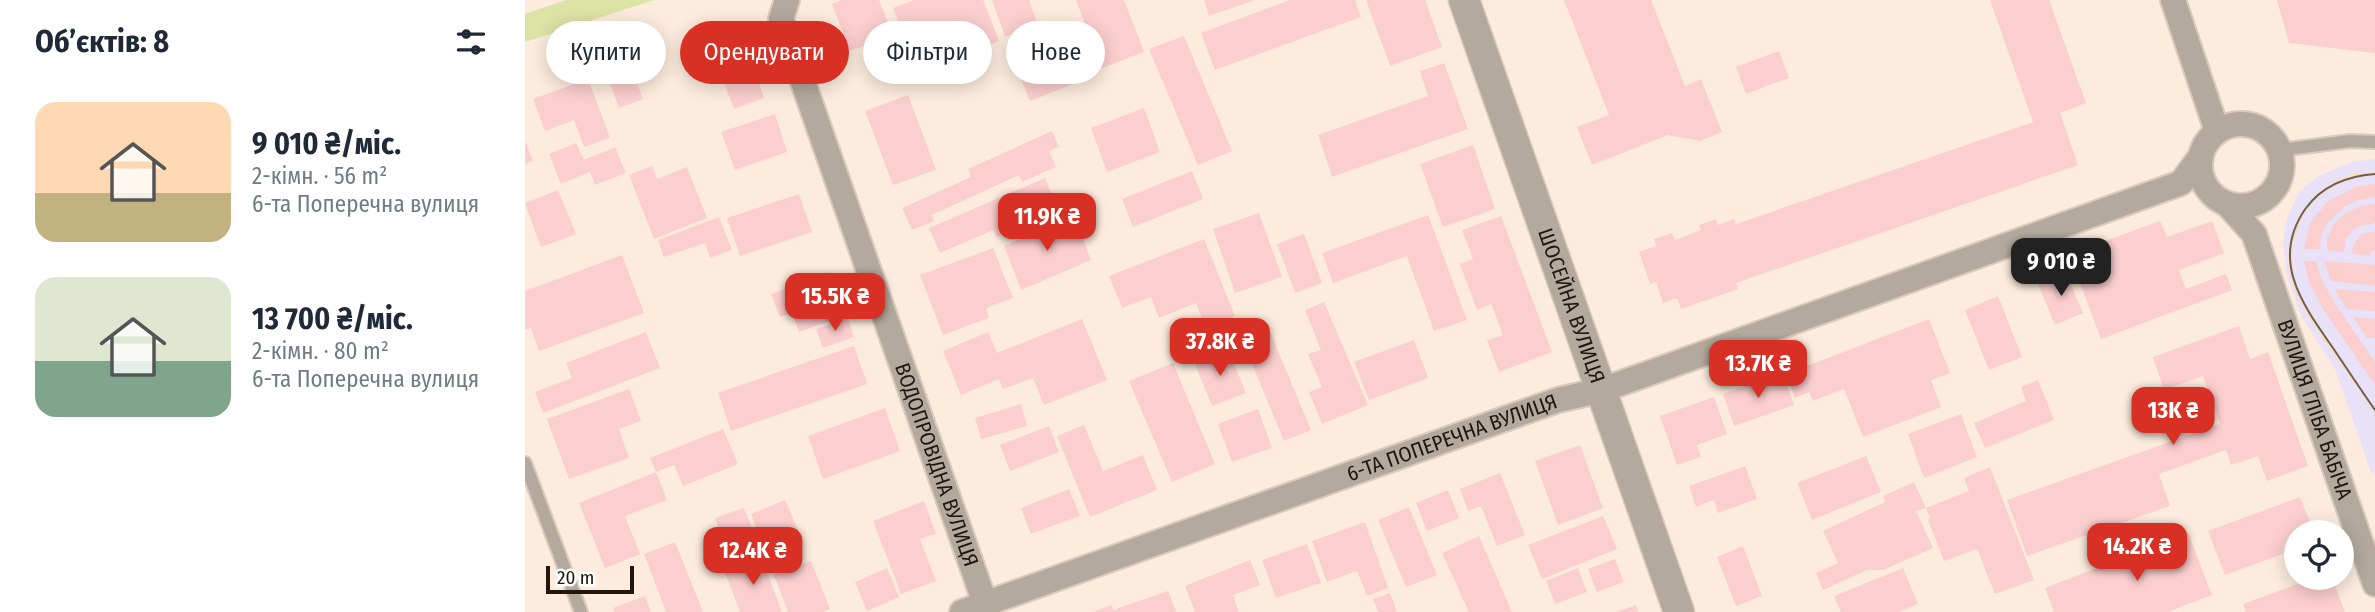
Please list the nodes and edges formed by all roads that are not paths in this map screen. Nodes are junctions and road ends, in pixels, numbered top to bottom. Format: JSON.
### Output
{"nodes":[{"id":1,"x":787,"y":0,"type":"edge"},
{"id":2,"x":1464,"y":0,"type":"edge"},
{"id":3,"x":2173,"y":0,"type":"edge"},
{"id":4,"x":2217,"y":131,"type":"junction"},
{"id":5,"x":2375,"y":142,"type":"edge"},
{"id":6,"x":2280,"y":150,"type":"junction"},
{"id":7,"x":2201,"y":156,"type":"junction"},
{"id":8,"x":2181,"y":183,"type":"junction"},
{"id":9,"x":2267,"y":198,"type":"junction"},
{"id":10,"x":2220,"y":200,"type":"junction"},
{"id":11,"x":2254,"y":234,"type":"junction"},
{"id":12,"x":1602,"y":390,"type":"junction"},
{"id":13,"x":525,"y":463,"type":"edge"},
{"id":14,"x":2375,"y":584,"type":"edge"},
{"id":15,"x":987,"y":608,"type":"edge"},
{"id":16,"x":581,"y":612,"type":"edge"},
{"id":17,"x":962,"y":612,"type":"edge"},
{"id":18,"x":1679,"y":612,"type":"edge"}],
"edges":[{"from":1,"to":15,"type":"street","name":"ВОДОПРОВІДНА ВУЛИЦЯ"},
{"from":2,"to":12,"type":"street","name":"ШОСЕЙНА ВУЛИЦЯ"},
{"from":3,"to":4,"type":"street"},
{"from":4,"to":6,"type":"street"},
{"from":4,"to":7,"type":"street"},
{"from":5,"to":6,"type":"lane"},
{"from":6,"to":9,"type":"street"},
{"from":7,"to":8,"type":"street"},
{"from":7,"to":10,"type":"street"},
{"from":8,"to":10,"type":"street"},
{"from":8,"to":12,"type":"street","name":"6-ТА ПОПЕРЕЧНА ВУЛИЦЯ"},
{"from":9,"to":10,"type":"street"},
{"from":9,"to":11,"type":"street"},
{"from":10,"to":11,"type":"street","name":"ВУЛИЦЯ ГЛІБА БАБІЧА"},
{"from":11,"to":14,"type":"street","name":"ВУЛИЦЯ ГЛІБА БАБІЧА"},
{"from":12,"to":15,"type":"street","name":"6-ТА ПОПЕРЕЧНА ВУЛИЦЯ"},
{"from":12,"to":18,"type":"street","name":"ШОСЕЙНА ВУЛИЦЯ"},
{"from":13,"to":16,"type":"lane"},
{"from":15,"to":17,"type":"street","name":"6-ТА ПОПЕРЕЧНА ВУЛИЦЯ"}]}
